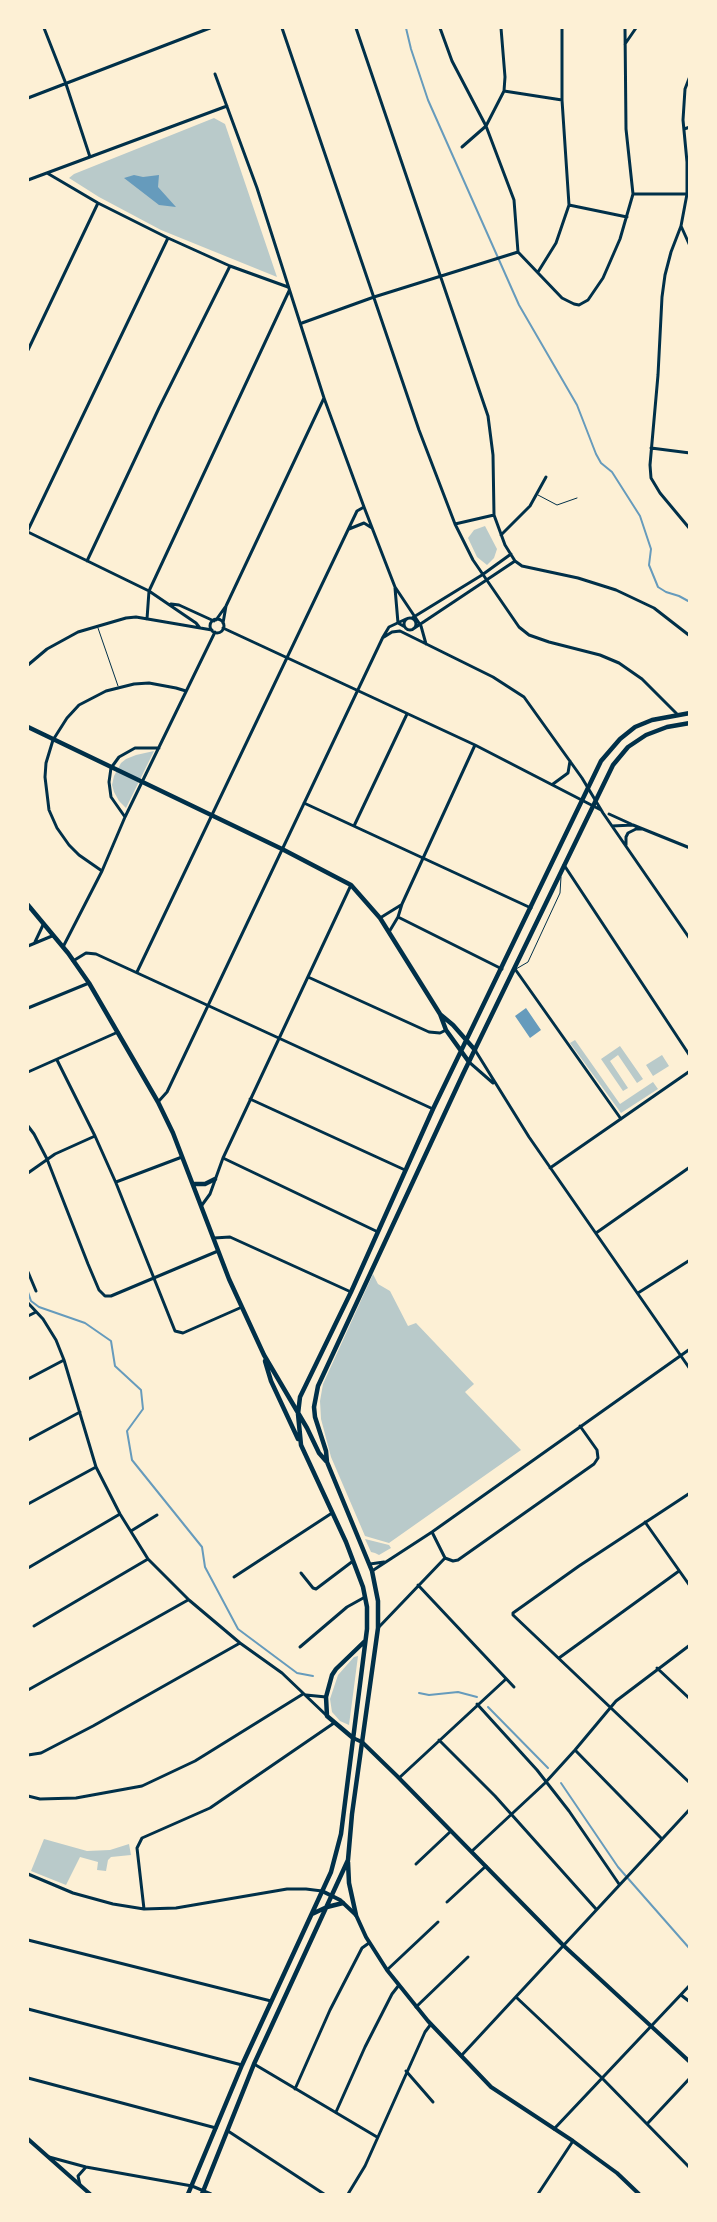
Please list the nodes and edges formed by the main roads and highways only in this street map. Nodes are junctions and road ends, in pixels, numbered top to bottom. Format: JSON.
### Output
{"nodes":[{"id":1,"x":690,"y":713,"type":"edge"},
{"id":2,"x":690,"y":723,"type":"edge"},
{"id":3,"x":28,"y":727,"type":"edge"},
{"id":4,"x":28,"y":905,"type":"edge"},
{"id":5,"x":440,"y":1014,"type":"junction"},
{"id":6,"x":466,"y":1039,"type":"junction"},
{"id":7,"x":474,"y":1050,"type":"junction"},
{"id":8,"x":460,"y":1051,"type":"junction"},
{"id":9,"x":469,"y":1062,"type":"junction"},
{"id":10,"x":215,"y":1179,"type":"road end"},
{"id":11,"x":194,"y":1184,"type":"junction"},
{"id":12,"x":264,"y":1355,"type":"junction"},
{"id":13,"x":298,"y":1414,"type":"junction"},
{"id":14,"x":302,"y":1445,"type":"junction"},
{"id":15,"x":327,"y":1462,"type":"junction"},
{"id":16,"x":365,"y":1641,"type":"junction"},
{"id":17,"x":353,"y":1738,"type":"junction"},
{"id":18,"x":348,"y":1860,"type":"junction"},
{"id":19,"x":343,"y":1903,"type":"road end"},
{"id":20,"x":327,"y":1907,"type":"junction"},
{"id":21,"x":312,"y":1914,"type":"junction"},
{"id":22,"x":356,"y":1915,"type":"road end"},
{"id":23,"x":203,"y":2192,"type":"edge"},
{"id":24,"x":188,"y":2194,"type":"edge"}],
"edges":[{"from":1,"to":6,"type":"main road"},
{"from":2,"to":7,"type":"main road"},
{"from":3,"to":5,"type":"main road"},
{"from":4,"to":11,"type":"main road"},
{"from":5,"to":6,"type":"main road"},
{"from":5,"to":8,"type":"main road"},
{"from":6,"to":7,"type":"main road"},
{"from":6,"to":8,"type":"main road"},
{"from":7,"to":9,"type":"main road"},
{"from":8,"to":9,"type":"main road"},
{"from":8,"to":13,"type":"main road"},
{"from":9,"to":15,"type":"main road"},
{"from":10,"to":11,"type":"main road"},
{"from":11,"to":12,"type":"main road"},
{"from":12,"to":13,"type":"main road"},
{"from":12,"to":14,"type":"main road"},
{"from":13,"to":14,"type":"main road"},
{"from":13,"to":15,"type":"main road"},
{"from":14,"to":16,"type":"main road"},
{"from":15,"to":18,"type":"main road"},
{"from":16,"to":17,"type":"main road"},
{"from":16,"to":17,"type":"main road"},
{"from":17,"to":21,"type":"main road"},
{"from":18,"to":20,"type":"main road"},
{"from":18,"to":22,"type":"main road"},
{"from":19,"to":20,"type":"main road"},
{"from":20,"to":21,"type":"main road"},
{"from":20,"to":23,"type":"main road"},
{"from":21,"to":24,"type":"main road"}]}
